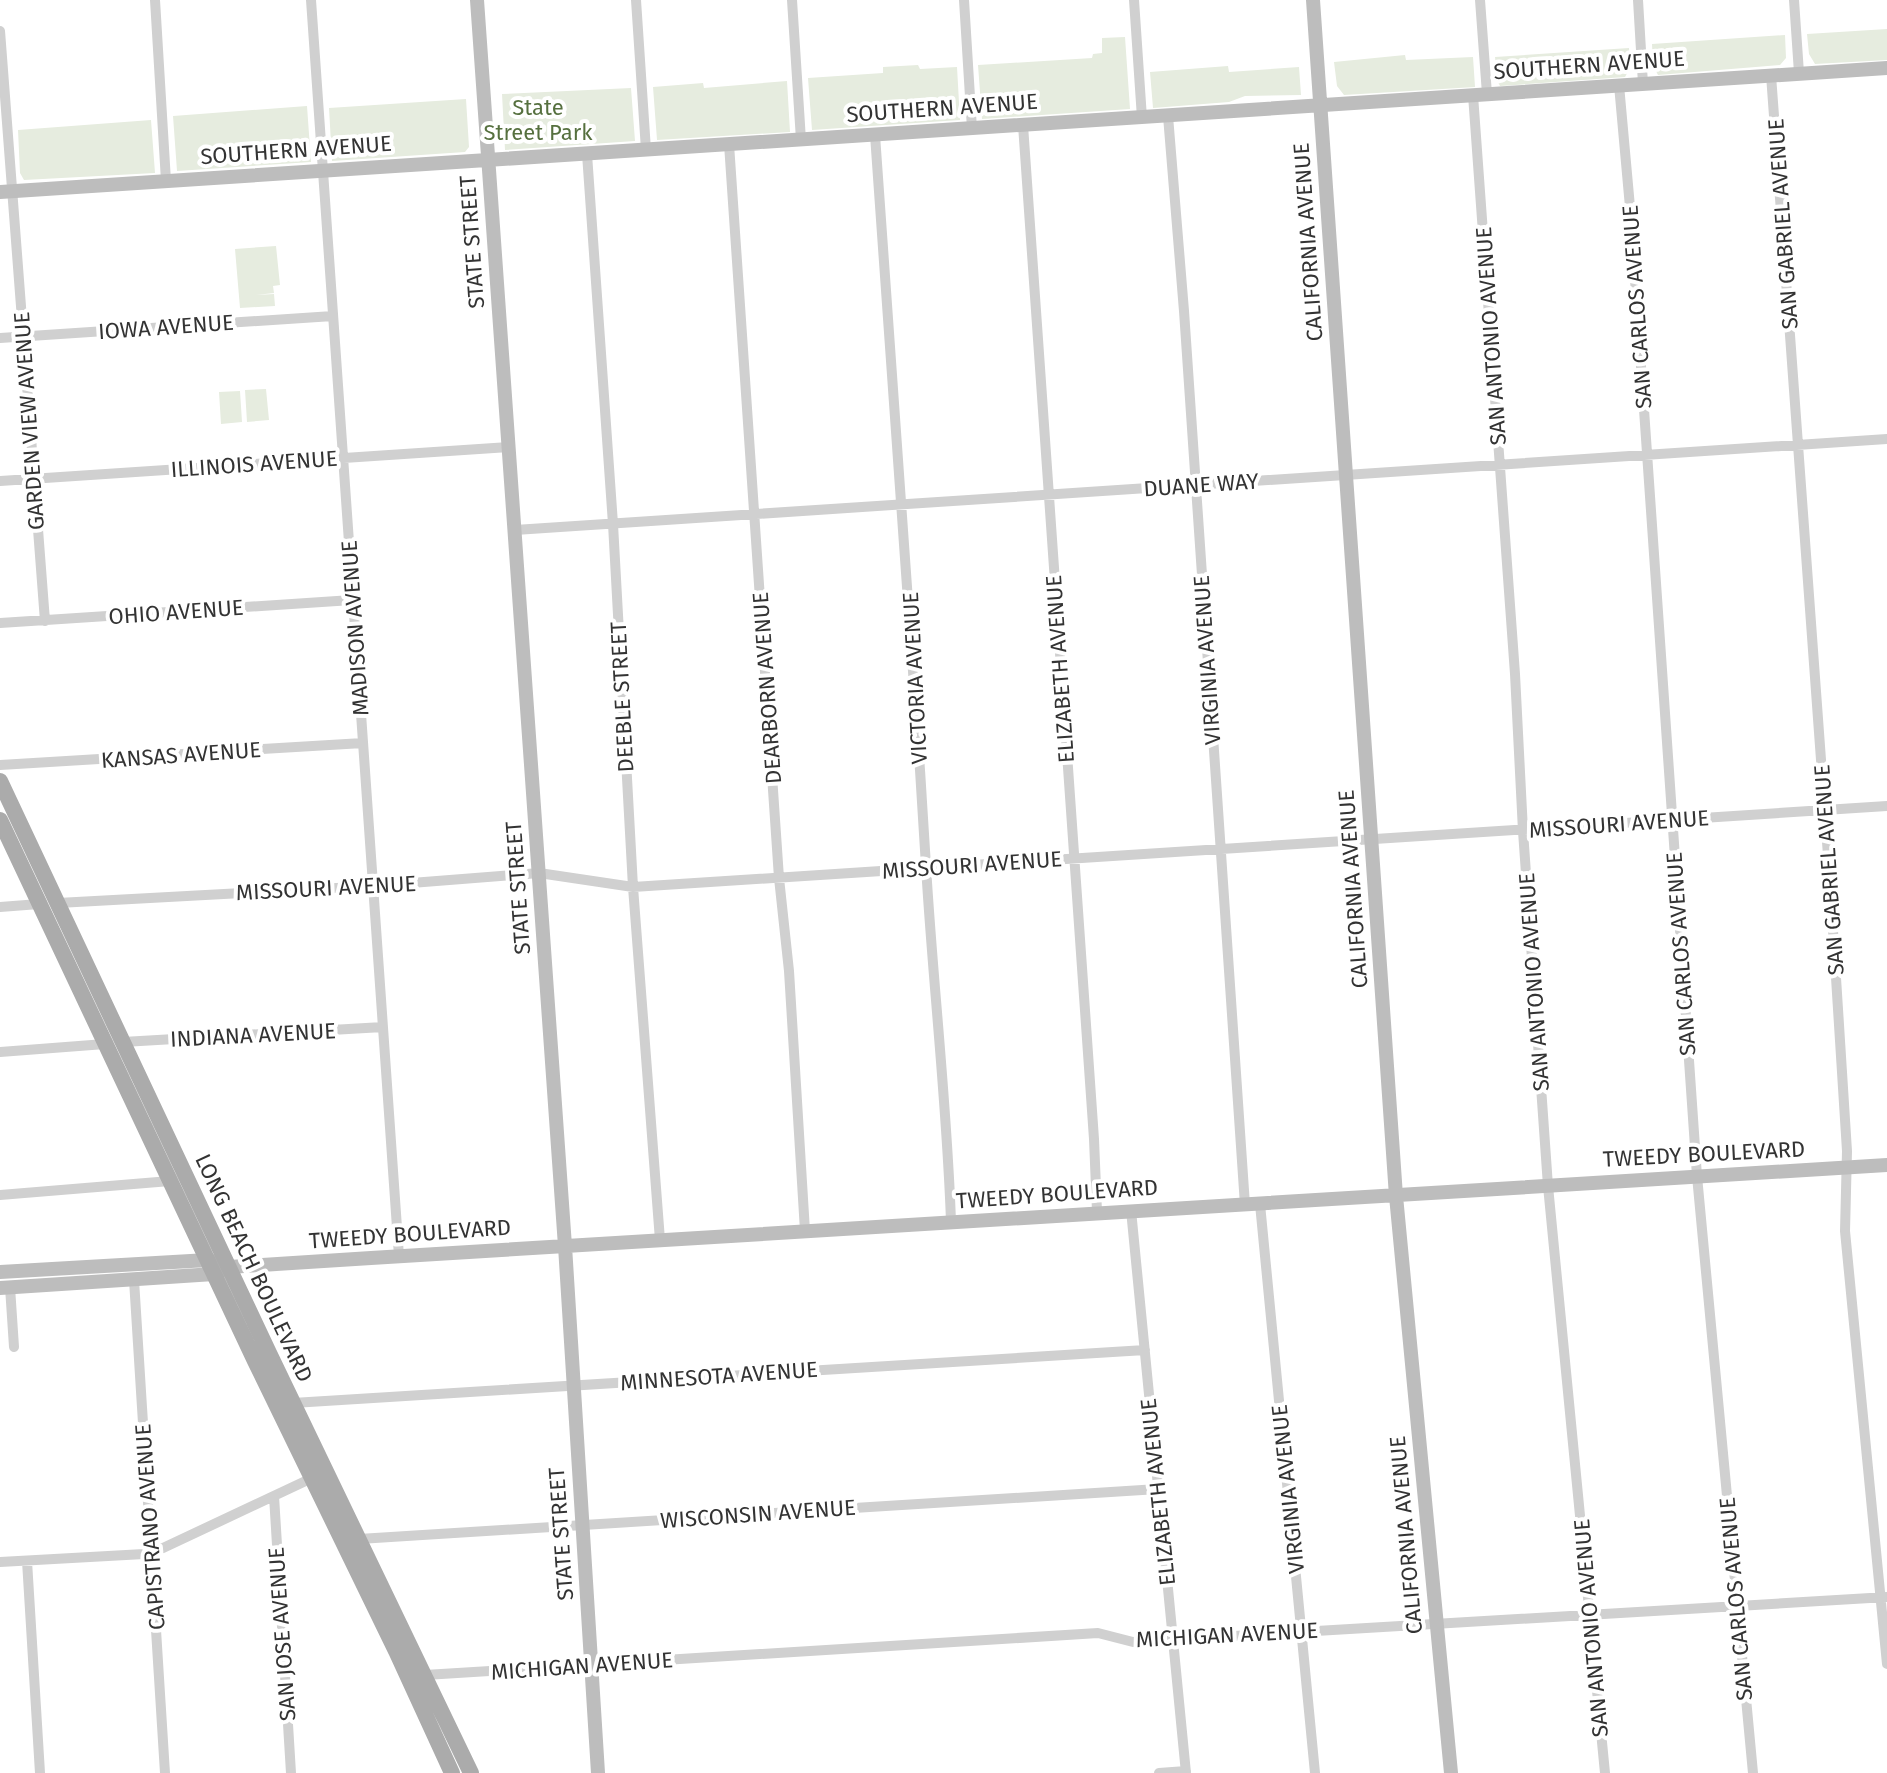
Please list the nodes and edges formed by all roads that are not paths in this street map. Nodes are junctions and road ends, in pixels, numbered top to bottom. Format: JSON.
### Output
{"nodes":[{"id":1,"x":155,"y":0,"type":"edge"},
{"id":2,"x":311,"y":0,"type":"edge"},
{"id":3,"x":477,"y":0,"type":"edge"},
{"id":4,"x":636,"y":0,"type":"edge"},
{"id":5,"x":792,"y":0,"type":"edge"},
{"id":6,"x":964,"y":0,"type":"edge"},
{"id":7,"x":1134,"y":0,"type":"edge"},
{"id":8,"x":1313,"y":0,"type":"edge"},
{"id":9,"x":1480,"y":0,"type":"edge"},
{"id":10,"x":1638,"y":0,"type":"edge"},
{"id":11,"x":1794,"y":0,"type":"edge"},
{"id":12,"x":0,"y":31,"type":"edge"},
{"id":13,"x":1887,"y":68,"type":"edge"},
{"id":14,"x":1799,"y":73,"type":"junction"},
{"id":15,"x":1771,"y":75,"type":"junction"},
{"id":16,"x":1643,"y":84,"type":"junction"},
{"id":17,"x":1619,"y":85,"type":"junction"},
{"id":18,"x":1480,"y":94,"type":"junction"},
{"id":19,"x":1321,"y":106,"type":"junction"},
{"id":20,"x":1168,"y":116,"type":"junction"},
{"id":21,"x":1142,"y":118,"type":"junction"},
{"id":22,"x":1023,"y":125,"type":"junction"},
{"id":23,"x":972,"y":129,"type":"junction"},
{"id":24,"x":875,"y":135,"type":"junction"},
{"id":25,"x":801,"y":140,"type":"junction"},
{"id":26,"x":729,"y":144,"type":"junction"},
{"id":27,"x":646,"y":150,"type":"junction"},
{"id":28,"x":587,"y":154,"type":"junction"},
{"id":29,"x":488,"y":160,"type":"junction"},
{"id":30,"x":323,"y":171,"type":"junction"},
{"id":31,"x":166,"y":181,"type":"junction"},
{"id":32,"x":5,"y":191,"type":"edge"},
{"id":33,"x":333,"y":316,"type":"junction"},
{"id":34,"x":23,"y":336,"type":"junction"},
{"id":35,"x":0,"y":338,"type":"edge"},
{"id":36,"x":1887,"y":439,"type":"edge"},
{"id":37,"x":1799,"y":445,"type":"junction"},
{"id":38,"x":509,"y":447,"type":"junction"},
{"id":39,"x":1647,"y":455,"type":"junction"},
{"id":40,"x":343,"y":458,"type":"junction"},
{"id":41,"x":1500,"y":465,"type":"junction"},
{"id":42,"x":1347,"y":475,"type":"junction"},
{"id":43,"x":34,"y":479,"type":"junction"},
{"id":44,"x":0,"y":481,"type":"edge"},
{"id":45,"x":1195,"y":485,"type":"junction"},
{"id":46,"x":1047,"y":495,"type":"junction"},
{"id":47,"x":904,"y":504,"type":"junction"},
{"id":48,"x":755,"y":514,"type":"junction"},
{"id":49,"x":613,"y":524,"type":"junction"},
{"id":50,"x":515,"y":530,"type":"junction"},
{"id":51,"x":352,"y":600,"type":"junction"},
{"id":52,"x":45,"y":621,"type":"junction"},
{"id":53,"x":0,"y":623,"type":"edge"},
{"id":54,"x":363,"y":743,"type":"junction"},
{"id":55,"x":0,"y":765,"type":"edge"},
{"id":56,"x":0,"y":781,"type":"edge"},
{"id":57,"x":1887,"y":806,"type":"edge"},
{"id":58,"x":1825,"y":810,"type":"junction"},
{"id":59,"x":0,"y":820,"type":"edge"},
{"id":60,"x":1671,"y":820,"type":"junction"},
{"id":61,"x":1523,"y":831,"type":"junction"},
{"id":62,"x":1372,"y":840,"type":"junction"},
{"id":63,"x":1220,"y":849,"type":"junction"},
{"id":64,"x":1075,"y":859,"type":"junction"},
{"id":65,"x":926,"y":868,"type":"junction"},
{"id":66,"x":539,"y":873,"type":"junction"},
{"id":67,"x":779,"y":878,"type":"junction"},
{"id":68,"x":373,"y":886,"type":"junction"},
{"id":69,"x":633,"y":887,"type":"junction"},
{"id":70,"x":58,"y":903,"type":"junction"},
{"id":71,"x":39,"y":904,"type":"junction"},
{"id":72,"x":0,"y":907,"type":"edge"},
{"id":73,"x":383,"y":1027,"type":"junction"},
{"id":74,"x":123,"y":1042,"type":"junction"},
{"id":75,"x":105,"y":1044,"type":"junction"},
{"id":76,"x":0,"y":1052,"type":"edge"},
{"id":77,"x":1887,"y":1165,"type":"edge"},
{"id":78,"x":1845,"y":1167,"type":"junction"},
{"id":79,"x":1697,"y":1176,"type":"junction"},
{"id":80,"x":170,"y":1181,"type":"junction"},
{"id":81,"x":1548,"y":1186,"type":"junction"},
{"id":82,"x":0,"y":1195,"type":"edge"},
{"id":83,"x":1396,"y":1196,"type":"junction"},
{"id":84,"x":1260,"y":1204,"type":"junction"},
{"id":85,"x":1245,"y":1205,"type":"junction"},
{"id":86,"x":1131,"y":1210,"type":"junction"},
{"id":87,"x":1097,"y":1212,"type":"junction"},
{"id":88,"x":951,"y":1222,"type":"junction"},
{"id":89,"x":805,"y":1231,"type":"junction"},
{"id":90,"x":660,"y":1240,"type":"junction"},
{"id":91,"x":565,"y":1246,"type":"junction"},
{"id":92,"x":399,"y":1256,"type":"junction"},
{"id":93,"x":217,"y":1267,"type":"junction"},
{"id":94,"x":0,"y":1272,"type":"edge"},
{"id":95,"x":134,"y":1280,"type":"junction"},
{"id":96,"x":5,"y":1288,"type":"edge"},
{"id":97,"x":14,"y":1347,"type":"dead end"},
{"id":98,"x":1145,"y":1350,"type":"junction"},
{"id":99,"x":574,"y":1385,"type":"junction"},
{"id":100,"x":293,"y":1403,"type":"junction"},
{"id":101,"x":312,"y":1478,"type":"junction"},
{"id":102,"x":1158,"y":1489,"type":"junction"},
{"id":103,"x":274,"y":1496,"type":"junction"},
{"id":104,"x":323,"y":1499,"type":"junction"},
{"id":105,"x":583,"y":1525,"type":"junction"},
{"id":106,"x":359,"y":1539,"type":"junction"},
{"id":107,"x":151,"y":1551,"type":"junction"},
{"id":108,"x":27,"y":1561,"type":"junction"},
{"id":109,"x":0,"y":1562,"type":"edge"},
{"id":110,"x":1884,"y":1597,"type":"edge"},
{"id":111,"x":1736,"y":1606,"type":"junction"},
{"id":112,"x":1590,"y":1615,"type":"junction"},
{"id":113,"x":1437,"y":1624,"type":"junction"},
{"id":114,"x":1302,"y":1632,"type":"junction"},
{"id":115,"x":1173,"y":1640,"type":"junction"},
{"id":116,"x":1887,"y":1664,"type":"edge"},
{"id":117,"x":591,"y":1665,"type":"junction"},
{"id":118,"x":425,"y":1675,"type":"junction"},
{"id":119,"x":1186,"y":1772,"type":"edge"},
{"id":120,"x":40,"y":1773,"type":"edge"},
{"id":121,"x":165,"y":1773,"type":"edge"},
{"id":122,"x":291,"y":1773,"type":"edge"},
{"id":123,"x":452,"y":1773,"type":"edge"},
{"id":124,"x":471,"y":1773,"type":"edge"},
{"id":125,"x":598,"y":1773,"type":"edge"},
{"id":126,"x":1159,"y":1773,"type":"edge"},
{"id":127,"x":1315,"y":1773,"type":"edge"},
{"id":128,"x":1451,"y":1773,"type":"edge"},
{"id":129,"x":1605,"y":1773,"type":"edge"},
{"id":130,"x":1753,"y":1773,"type":"edge"}],
"edges":[{"from":1,"to":31,"type":"street"},
{"from":2,"to":30,"type":"street","name":"MADISON AVENUE"},
{"from":3,"to":29,"type":"main road","name":"STATE STREET"},
{"from":4,"to":27,"type":"street"},
{"from":5,"to":25,"type":"street"},
{"from":6,"to":23,"type":"street"},
{"from":7,"to":21,"type":"street"},
{"from":8,"to":19,"type":"main road","name":"CALIFORNIA AVENUE"},
{"from":9,"to":18,"type":"street","name":"SAN ANTONIO AVENUE"},
{"from":10,"to":16,"type":"street"},
{"from":11,"to":14,"type":"street"},
{"from":12,"to":32,"type":"street","name":"GARDEN VIEW AVENUE"},
{"from":13,"to":14,"type":"main road","name":"SOUTHERN AVENUE"},
{"from":14,"to":15,"type":"main road","name":"SOUTHERN AVENUE"},
{"from":15,"to":16,"type":"main road","name":"SOUTHERN AVENUE"},
{"from":15,"to":37,"type":"street","name":"SAN GABRIEL AVENUE"},
{"from":16,"to":17,"type":"main road","name":"SOUTHERN AVENUE"},
{"from":17,"to":18,"type":"main road","name":"SOUTHERN AVENUE"},
{"from":17,"to":39,"type":"street","name":"SAN CARLOS AVENUE"},
{"from":18,"to":19,"type":"main road","name":"SOUTHERN AVENUE"},
{"from":18,"to":41,"type":"street","name":"SAN ANTONIO AVENUE"},
{"from":19,"to":20,"type":"main road","name":"SOUTHERN AVENUE"},
{"from":19,"to":42,"type":"main road","name":"CALIFORNIA AVENUE"},
{"from":20,"to":21,"type":"main road","name":"SOUTHERN AVENUE"},
{"from":20,"to":45,"type":"street","name":"VIRGINIA AVENUE"},
{"from":21,"to":22,"type":"main road","name":"SOUTHERN AVENUE"},
{"from":22,"to":23,"type":"main road","name":"SOUTHERN AVENUE"},
{"from":22,"to":46,"type":"street","name":"ELIZABETH AVENUE"},
{"from":23,"to":24,"type":"main road","name":"SOUTHERN AVENUE"},
{"from":24,"to":25,"type":"main road","name":"SOUTHERN AVENUE"},
{"from":24,"to":47,"type":"street","name":"VICTORIA AVENUE"},
{"from":25,"to":26,"type":"main road","name":"SOUTHERN AVENUE"},
{"from":26,"to":27,"type":"main road","name":"SOUTHERN AVENUE"},
{"from":26,"to":48,"type":"street","name":"DEARBORN AVENUE"},
{"from":27,"to":28,"type":"main road","name":"SOUTHERN AVENUE"},
{"from":28,"to":29,"type":"main road","name":"SOUTHERN AVENUE"},
{"from":28,"to":49,"type":"street","name":"DEEBLE STREET"},
{"from":29,"to":30,"type":"main road","name":"SOUTHERN AVENUE"},
{"from":29,"to":38,"type":"main road","name":"STATE STREET"},
{"from":30,"to":31,"type":"main road","name":"SOUTHERN AVENUE"},
{"from":30,"to":33,"type":"street","name":"MADISON AVENUE"},
{"from":31,"to":32,"type":"main road","name":"SOUTHERN AVENUE"},
{"from":32,"to":34,"type":"street","name":"GARDEN VIEW AVENUE"},
{"from":33,"to":34,"type":"street","name":"IOWA AVENUE"},
{"from":33,"to":40,"type":"street","name":"MADISON AVENUE"},
{"from":34,"to":35,"type":"street","name":"IOWA AVENUE"},
{"from":34,"to":43,"type":"street","name":"GARDEN VIEW AVENUE"},
{"from":36,"to":37,"type":"street","name":"DUANE WAY"},
{"from":37,"to":39,"type":"street","name":"DUANE WAY"},
{"from":37,"to":58,"type":"street","name":"SAN GABRIEL AVENUE"},
{"from":38,"to":40,"type":"street","name":"ILLINOIS AVENUE"},
{"from":38,"to":50,"type":"main road","name":"STATE STREET"},
{"from":39,"to":41,"type":"street","name":"DUANE WAY"},
{"from":39,"to":60,"type":"street","name":"SAN CARLOS AVENUE"},
{"from":40,"to":43,"type":"street","name":"ILLINOIS AVENUE"},
{"from":40,"to":51,"type":"street","name":"MADISON AVENUE"},
{"from":41,"to":42,"type":"street","name":"DUANE WAY"},
{"from":41,"to":61,"type":"street","name":"SAN ANTONIO AVENUE"},
{"from":42,"to":45,"type":"street","name":"DUANE WAY"},
{"from":42,"to":62,"type":"main road","name":"CALIFORNIA AVENUE"},
{"from":43,"to":44,"type":"street","name":"ILLINOIS AVENUE"},
{"from":43,"to":52,"type":"street","name":"GARDEN VIEW AVENUE"},
{"from":45,"to":46,"type":"street","name":"DUANE WAY"},
{"from":45,"to":63,"type":"street","name":"VIRGINIA AVENUE"},
{"from":46,"to":47,"type":"street","name":"DUANE WAY"},
{"from":46,"to":64,"type":"street","name":"ELIZABETH AVENUE"},
{"from":47,"to":48,"type":"street","name":"DUANE WAY"},
{"from":47,"to":65,"type":"street","name":"VICTORIA AVENUE"},
{"from":48,"to":49,"type":"street","name":"DUANE WAY"},
{"from":48,"to":67,"type":"street","name":"DEARBORN AVENUE"},
{"from":49,"to":50,"type":"street","name":"DUANE WAY"},
{"from":49,"to":69,"type":"street","name":"DEEBLE STREET"},
{"from":50,"to":66,"type":"main road","name":"STATE STREET"},
{"from":51,"to":52,"type":"street","name":"OHIO AVENUE"},
{"from":51,"to":54,"type":"street","name":"MADISON AVENUE"},
{"from":52,"to":53,"type":"street","name":"OHIO AVENUE"},
{"from":54,"to":55,"type":"street","name":"KANSAS AVENUE"},
{"from":54,"to":68,"type":"street","name":"MADISON AVENUE"},
{"from":56,"to":70,"type":"main road","name":"LONG BEACH BOULEVARD"},
{"from":57,"to":58,"type":"street","name":"MISSOURI AVENUE"},
{"from":58,"to":60,"type":"street","name":"MISSOURI AVENUE"},
{"from":58,"to":78,"type":"street","name":"SAN GABRIEL AVENUE"},
{"from":59,"to":71,"type":"main road","name":"LONG BEACH BOULEVARD"},
{"from":60,"to":61,"type":"street","name":"MISSOURI AVENUE"},
{"from":60,"to":79,"type":"street","name":"SAN CARLOS AVENUE"},
{"from":61,"to":62,"type":"street","name":"MISSOURI AVENUE"},
{"from":61,"to":81,"type":"street","name":"SAN ANTONIO AVENUE"},
{"from":62,"to":63,"type":"street","name":"MISSOURI AVENUE"},
{"from":62,"to":83,"type":"main road","name":"CALIFORNIA AVENUE"},
{"from":63,"to":64,"type":"street","name":"MISSOURI AVENUE"},
{"from":63,"to":85,"type":"street","name":"VIRGINIA AVENUE"},
{"from":64,"to":65,"type":"street","name":"MISSOURI AVENUE"},
{"from":64,"to":87,"type":"street","name":"ELIZABETH AVENUE"},
{"from":65,"to":67,"type":"street","name":"MISSOURI AVENUE"},
{"from":65,"to":88,"type":"street","name":"VICTORIA AVENUE"},
{"from":66,"to":68,"type":"street","name":"MISSOURI AVENUE"},
{"from":66,"to":69,"type":"street","name":"MISSOURI AVENUE"},
{"from":66,"to":91,"type":"main road","name":"STATE STREET"},
{"from":67,"to":69,"type":"street","name":"MISSOURI AVENUE"},
{"from":67,"to":89,"type":"street","name":"DEARBORN AVENUE"},
{"from":68,"to":70,"type":"street","name":"MISSOURI AVENUE"},
{"from":68,"to":73,"type":"street","name":"MADISON AVENUE"},
{"from":69,"to":90,"type":"street","name":"DEEBLE STREET"},
{"from":70,"to":74,"type":"main road","name":"LONG BEACH BOULEVARD"},
{"from":71,"to":72,"type":"street"},
{"from":71,"to":75,"type":"main road","name":"LONG BEACH BOULEVARD"},
{"from":73,"to":74,"type":"street","name":"INDIANA AVENUE"},
{"from":73,"to":92,"type":"street","name":"MADISON AVENUE"},
{"from":74,"to":93,"type":"main road","name":"LONG BEACH BOULEVARD"},
{"from":75,"to":76,"type":"street"},
{"from":75,"to":80,"type":"main road","name":"LONG BEACH BOULEVARD"},
{"from":77,"to":78,"type":"main road","name":"TWEEDY BOULEVARD"},
{"from":78,"to":79,"type":"main road","name":"TWEEDY BOULEVARD"},
{"from":78,"to":110,"type":"street","name":"SAN GABRIEL AVENUE"},
{"from":79,"to":81,"type":"main road","name":"TWEEDY BOULEVARD"},
{"from":79,"to":111,"type":"street","name":"SAN CARLOS AVENUE"},
{"from":80,"to":82,"type":"street"},
{"from":80,"to":93,"type":"main road","name":"LONG BEACH BOULEVARD"},
{"from":81,"to":83,"type":"main road","name":"TWEEDY BOULEVARD"},
{"from":81,"to":112,"type":"street","name":"SAN ANTONIO AVENUE"},
{"from":83,"to":84,"type":"main road","name":"TWEEDY BOULEVARD"},
{"from":83,"to":113,"type":"main road","name":"CALIFORNIA AVENUE"},
{"from":84,"to":85,"type":"main road","name":"TWEEDY BOULEVARD"},
{"from":84,"to":114,"type":"street","name":"VIRGINIA AVENUE"},
{"from":85,"to":86,"type":"main road","name":"TWEEDY BOULEVARD"},
{"from":86,"to":87,"type":"main road","name":"TWEEDY BOULEVARD"},
{"from":86,"to":98,"type":"street","name":"ELIZABETH AVENUE"},
{"from":87,"to":88,"type":"main road","name":"TWEEDY BOULEVARD"},
{"from":88,"to":89,"type":"main road","name":"TWEEDY BOULEVARD"},
{"from":89,"to":90,"type":"main road","name":"TWEEDY BOULEVARD"},
{"from":90,"to":91,"type":"main road","name":"TWEEDY BOULEVARD"},
{"from":91,"to":92,"type":"main road","name":"TWEEDY BOULEVARD"},
{"from":91,"to":99,"type":"main road","name":"STATE STREET"},
{"from":92,"to":93,"type":"main road","name":"TWEEDY BOULEVARD"},
{"from":93,"to":94,"type":"main road","name":"TWEEDY BOULEVARD"},
{"from":93,"to":95,"type":"main road","name":"TWEEDY BOULEVARD"},
{"from":93,"to":100,"type":"main road","name":"LONG BEACH BOULEVARD"},
{"from":93,"to":101,"type":"main road","name":"LONG BEACH BOULEVARD"},
{"from":95,"to":96,"type":"main road","name":"TWEEDY BOULEVARD"},
{"from":95,"to":107,"type":"street","name":"CAPISTRANO AVENUE"},
{"from":96,"to":97,"type":"street"},
{"from":98,"to":99,"type":"street","name":"MINNESOTA AVENUE"},
{"from":98,"to":102,"type":"street","name":"ELIZABETH AVENUE"},
{"from":99,"to":100,"type":"street","name":"MINNESOTA AVENUE"},
{"from":99,"to":105,"type":"main road","name":"STATE STREET"},
{"from":100,"to":106,"type":"main road","name":"LONG BEACH BOULEVARD"},
{"from":101,"to":103,"type":"street"},
{"from":101,"to":104,"type":"main road","name":"LONG BEACH BOULEVARD"},
{"from":102,"to":105,"type":"street","name":"WISCONSIN AVENUE"},
{"from":102,"to":115,"type":"street","name":"ELIZABETH AVENUE"},
{"from":103,"to":107,"type":"street"},
{"from":103,"to":122,"type":"street","name":"SAN JOSE AVENUE"},
{"from":104,"to":106,"type":"main road"},
{"from":104,"to":123,"type":"main road","name":"LONG BEACH BOULEVARD"},
{"from":105,"to":106,"type":"street","name":"WISCONSIN AVENUE"},
{"from":105,"to":117,"type":"main road","name":"STATE STREET"},
{"from":106,"to":118,"type":"main road","name":"LONG BEACH BOULEVARD"},
{"from":107,"to":108,"type":"street"},
{"from":107,"to":121,"type":"street","name":"CAPISTRANO AVENUE"},
{"from":108,"to":109,"type":"street"},
{"from":108,"to":120,"type":"street"},
{"from":110,"to":111,"type":"street","name":"MICHIGAN AVENUE"},
{"from":110,"to":116,"type":"street","name":"SAN GABRIEL AVENUE"},
{"from":111,"to":112,"type":"street","name":"MICHIGAN AVENUE"},
{"from":111,"to":130,"type":"street","name":"SAN CARLOS AVENUE"},
{"from":112,"to":113,"type":"street","name":"MICHIGAN AVENUE"},
{"from":112,"to":129,"type":"street","name":"SAN ANTONIO AVENUE"},
{"from":113,"to":114,"type":"street","name":"MICHIGAN AVENUE"},
{"from":113,"to":128,"type":"main road","name":"CALIFORNIA AVENUE"},
{"from":114,"to":115,"type":"street","name":"MICHIGAN AVENUE"},
{"from":114,"to":127,"type":"street","name":"VIRGINIA AVENUE"},
{"from":115,"to":117,"type":"street","name":"MICHIGAN AVENUE"},
{"from":115,"to":119,"type":"street","name":"ELIZABETH AVENUE"},
{"from":117,"to":118,"type":"street","name":"MICHIGAN AVENUE"},
{"from":117,"to":125,"type":"main road","name":"STATE STREET"},
{"from":118,"to":124,"type":"main road","name":"LONG BEACH BOULEVARD"},
{"from":119,"to":126,"type":"street"}]}
